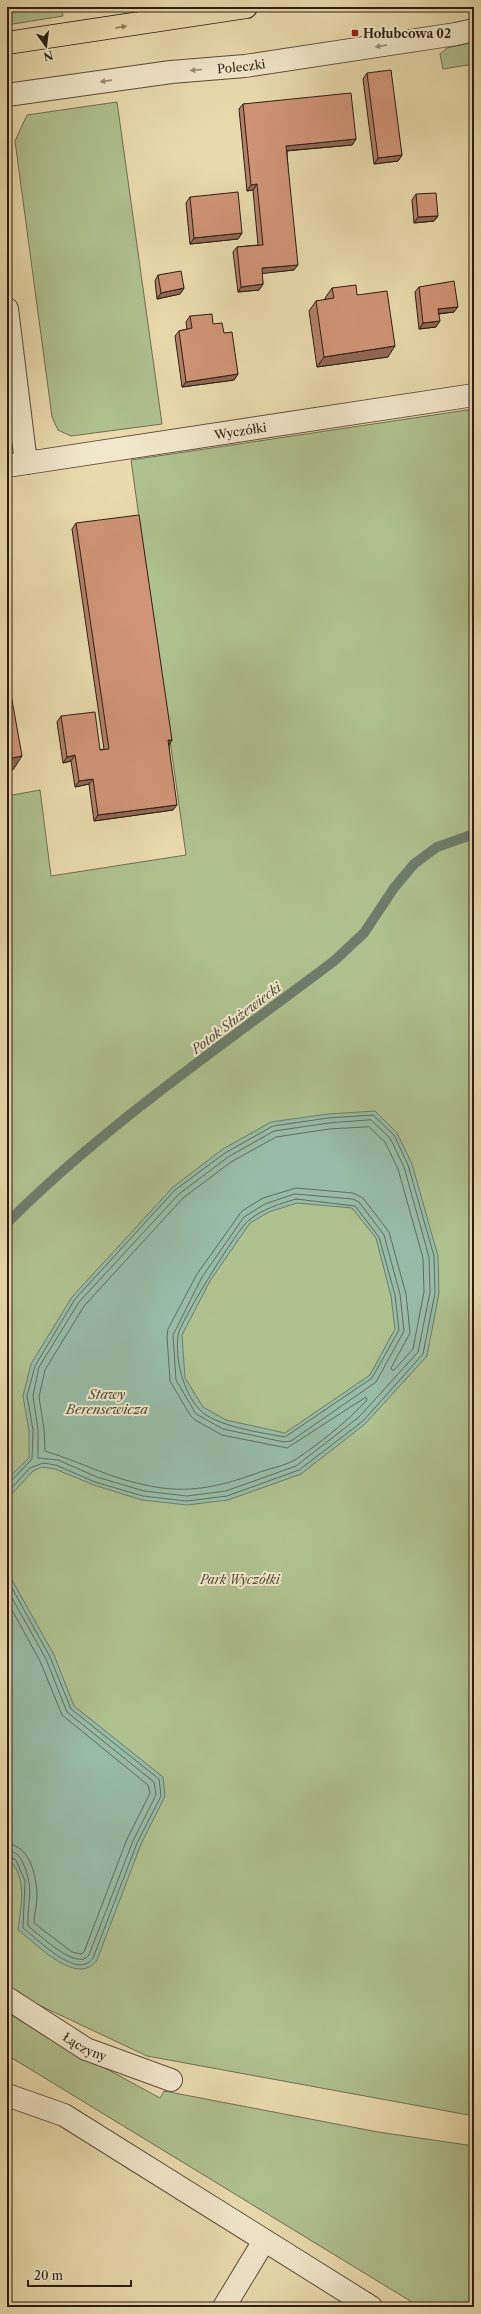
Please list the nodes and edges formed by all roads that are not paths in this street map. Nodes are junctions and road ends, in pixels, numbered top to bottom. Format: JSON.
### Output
{"nodes":[{"id":1,"x":246,"y":7,"type":"edge"},
{"id":2,"x":474,"y":30,"type":"edge"},
{"id":3,"x":7,"y":44,"type":"edge"},
{"id":4,"x":7,"y":95,"type":"edge"},
{"id":5,"x":7,"y":309,"type":"edge"},
{"id":6,"x":474,"y":394,"type":"edge"},
{"id":7,"x":17,"y":464,"type":"edge"},
{"id":8,"x":7,"y":1998,"type":"edge"},
{"id":9,"x":171,"y":2080,"type":"dead end"},
{"id":10,"x":7,"y":2095,"type":"edge"},
{"id":11,"x":264,"y":2241,"type":"junction"},
{"id":12,"x":224,"y":2307,"type":"edge"},
{"id":13,"x":371,"y":2307,"type":"edge"}],
"edges":[{"from":3,"to":1,"type":"main road","one_way":true},
{"from":2,"to":4,"type":"street","name":"Poleczki","one_way":true},
{"from":5,"to":7,"type":"street"},
{"from":6,"to":7,"type":"street","name":"Wyczółki"},
{"from":8,"to":9,"type":"street","name":"Łączyny"},
{"from":10,"to":11,"type":"street"},
{"from":11,"to":12,"type":"street"},
{"from":11,"to":13,"type":"street"}]}
